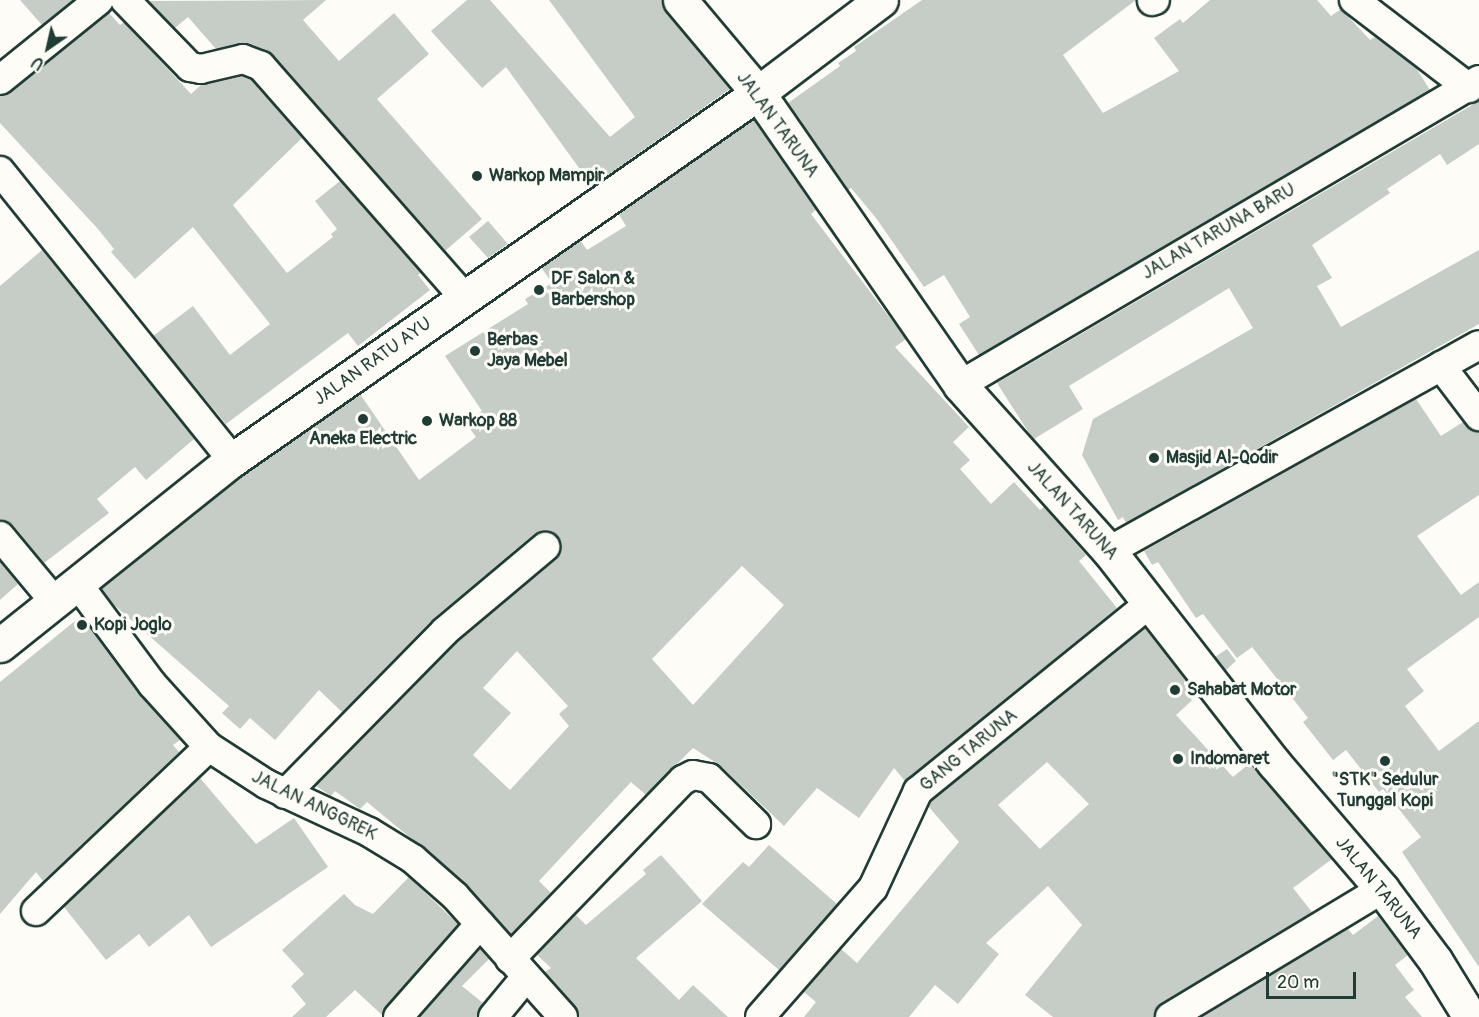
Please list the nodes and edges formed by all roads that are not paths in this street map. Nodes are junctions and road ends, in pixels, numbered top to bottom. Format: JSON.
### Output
{"nodes":[{"id":1,"x":99,"y":0,"type":"edge"},
{"id":2,"x":125,"y":0,"type":"edge"},
{"id":3,"x":680,"y":0,"type":"edge"},
{"id":4,"x":881,"y":0,"type":"edge"},
{"id":5,"x":1354,"y":0,"type":"edge"},
{"id":6,"x":0,"y":80,"type":"edge"},
{"id":7,"x":1474,"y":84,"type":"edge"},
{"id":8,"x":758,"y":93,"type":"junction"},
{"id":9,"x":0,"y":171,"type":"edge"},
{"id":10,"x":465,"y":298,"type":"junction"},
{"id":11,"x":1479,"y":345,"type":"edge"},
{"id":12,"x":1441,"y":366,"type":"junction"},
{"id":13,"x":960,"y":385,"type":"junction"},
{"id":14,"x":1479,"y":416,"type":"edge"},
{"id":15,"x":232,"y":460,"type":"junction"},
{"id":16,"x":0,"y":536,"type":"edge"},
{"id":17,"x":545,"y":547,"type":"dead end"},
{"id":18,"x":1109,"y":551,"type":"junction"},
{"id":19,"x":65,"y":592,"type":"junction"},
{"id":20,"x":1150,"y":602,"type":"junction"},
{"id":21,"x":0,"y":645,"type":"edge"},
{"id":22,"x":209,"y":747,"type":"junction"},
{"id":23,"x":285,"y":794,"type":"junction"},
{"id":24,"x":756,"y":824,"type":"dead end"},
{"id":25,"x":1382,"y":889,"type":"junction"},
{"id":26,"x":36,"y":911,"type":"dead end"},
{"id":27,"x":480,"y":924,"type":"junction"},
{"id":28,"x":518,"y":968,"type":"junction"},
{"id":29,"x":398,"y":1017,"type":"edge"},
{"id":30,"x":493,"y":1017,"type":"edge"},
{"id":31,"x":563,"y":1017,"type":"edge"},
{"id":32,"x":760,"y":1017,"type":"edge"},
{"id":33,"x":1170,"y":1017,"type":"edge"},
{"id":34,"x":1470,"y":1017,"type":"edge"}],
"edges":[{"from":1,"to":6,"type":"street"},
{"from":2,"to":10,"type":"street"},
{"from":3,"to":8,"type":"street","name":"JALAN TARUNA"},
{"from":4,"to":8,"type":"street","name":"JALAN RATU AYU"},
{"from":5,"to":7,"type":"street"},
{"from":7,"to":13,"type":"street","name":"JALAN TARUNA BARU"},
{"from":8,"to":10,"type":"street","name":"JALAN RATU AYU"},
{"from":8,"to":13,"type":"street","name":"JALAN TARUNA"},
{"from":9,"to":15,"type":"street"},
{"from":10,"to":15,"type":"street","name":"JALAN RATU AYU"},
{"from":11,"to":12,"type":"street"},
{"from":12,"to":14,"type":"street"},
{"from":12,"to":18,"type":"street"},
{"from":13,"to":18,"type":"street","name":"JALAN TARUNA"},
{"from":15,"to":19,"type":"street","name":"JALAN RATU AYU"},
{"from":16,"to":19,"type":"street","name":"JALAN ANGGREK"},
{"from":17,"to":23,"type":"street"},
{"from":18,"to":20,"type":"street","name":"JALAN TARUNA"},
{"from":19,"to":21,"type":"street","name":"JALAN RATU AYU"},
{"from":19,"to":22,"type":"street","name":"JALAN ANGGREK"},
{"from":20,"to":25,"type":"street","name":"JALAN TARUNA"},
{"from":20,"to":32,"type":"street","name":"GANG TARUNA"},
{"from":22,"to":23,"type":"street","name":"JALAN ANGGREK"},
{"from":22,"to":26,"type":"street"},
{"from":23,"to":27,"type":"street","name":"JALAN ANGGREK"},
{"from":24,"to":28,"type":"street"},
{"from":25,"to":33,"type":"street"},
{"from":25,"to":34,"type":"street","name":"JALAN TARUNA"},
{"from":27,"to":28,"type":"street","name":"JALAN ANGGREK"},
{"from":27,"to":29,"type":"street"},
{"from":28,"to":30,"type":"street"},
{"from":28,"to":31,"type":"street","name":"JALAN ANGGREK"}]}
